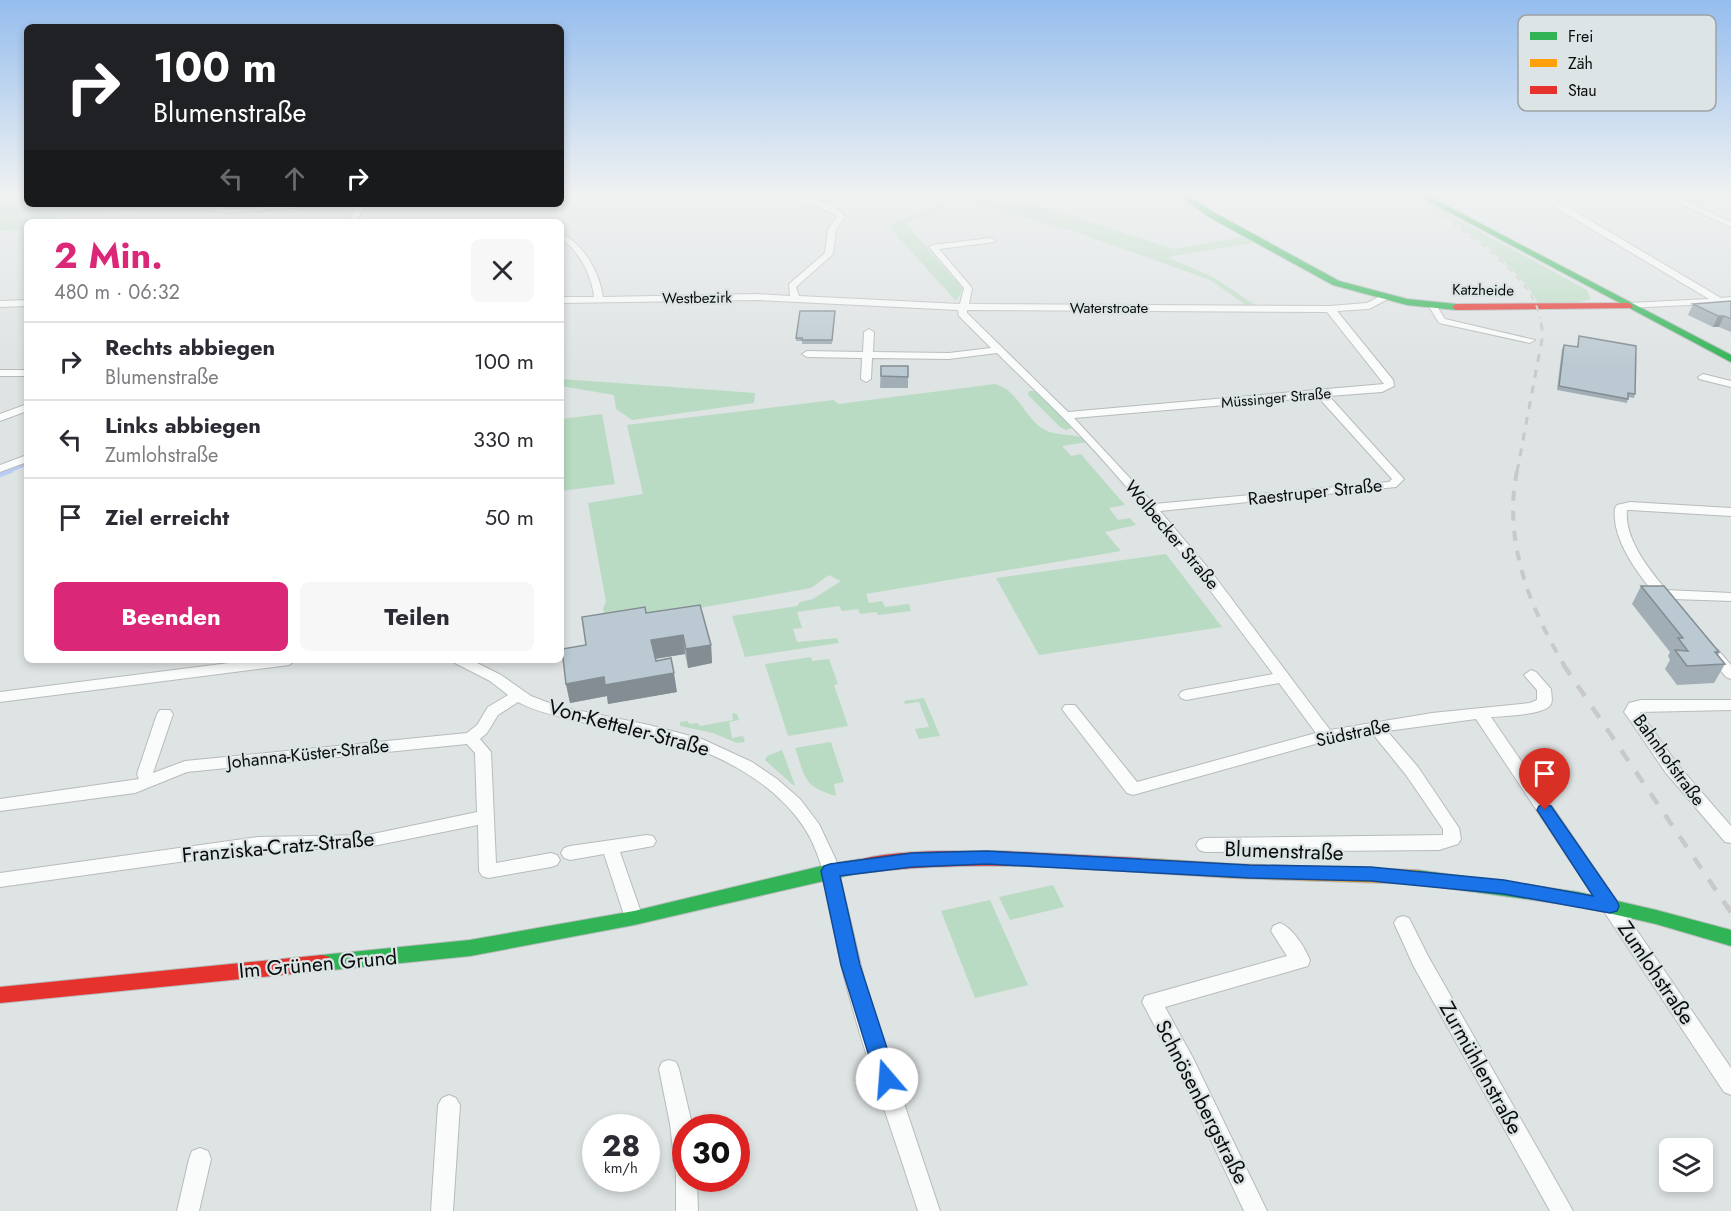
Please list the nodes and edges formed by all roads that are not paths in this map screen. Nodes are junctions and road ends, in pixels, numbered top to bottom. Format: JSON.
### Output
{"nodes":[{"id":1,"x":577,"y":252,"type":"edge"},
{"id":2,"x":829,"y":252,"type":"edge"},
{"id":3,"x":937,"y":252,"type":"edge"},
{"id":4,"x":1279,"y":252,"type":"edge"},
{"id":5,"x":1527,"y":252,"type":"edge"},
{"id":6,"x":1636,"y":252,"type":"edge"},
{"id":7,"x":1580,"y":280,"type":"junction"},
{"id":8,"x":1385,"y":297,"type":"junction"},
{"id":9,"x":599,"y":299,"type":"junction"},
{"id":10,"x":795,"y":299,"type":"junction"},
{"id":11,"x":564,"y":300,"type":"edge"},
{"id":12,"x":1718,"y":300,"type":"junction"},
{"id":13,"x":1731,"y":300,"type":"edge"},
{"id":14,"x":24,"y":303,"type":"edge"},
{"id":15,"x":0,"y":304,"type":"edge"},
{"id":16,"x":1432,"y":305,"type":"junction"},
{"id":17,"x":1585,"y":306,"type":"junction"},
{"id":18,"x":1629,"y":306,"type":"junction"},
{"id":19,"x":962,"y":307,"type":"junction"},
{"id":20,"x":1330,"y":309,"type":"junction"},
{"id":21,"x":869,"y":332,"type":"dead end"},
{"id":22,"x":1530,"y":340,"type":"dead end"},
{"id":23,"x":998,"y":350,"type":"junction"},
{"id":24,"x":807,"y":354,"type":"dead end"},
{"id":25,"x":867,"y":355,"type":"junction"},
{"id":26,"x":1731,"y":360,"type":"edge"},
{"id":27,"x":0,"y":373,"type":"edge"},
{"id":28,"x":24,"y":373,"type":"edge"},
{"id":29,"x":1703,"y":377,"type":"dead end"},
{"id":30,"x":867,"y":379,"type":"dead end"},
{"id":31,"x":1731,"y":384,"type":"edge"},
{"id":32,"x":1320,"y":394,"type":"junction"},
{"id":33,"x":24,"y":409,"type":"edge"},
{"id":34,"x":1066,"y":415,"type":"junction"},
{"id":35,"x":0,"y":418,"type":"edge"},
{"id":36,"x":24,"y":459,"type":"edge"},
{"id":37,"x":0,"y":469,"type":"edge"},
{"id":38,"x":1151,"y":508,"type":"junction"},
{"id":39,"x":1731,"y":512,"type":"edge"},
{"id":40,"x":1661,"y":594,"type":"junction"},
{"id":41,"x":1731,"y":597,"type":"edge"},
{"id":42,"x":1677,"y":612,"type":"edge"},
{"id":43,"x":1700,"y":639,"type":"edge"},
{"id":44,"x":266,"y":663,"type":"edge"},
{"id":45,"x":466,"y":663,"type":"edge"},
{"id":46,"x":1731,"y":674,"type":"edge"},
{"id":47,"x":1531,"y":675,"type":"dead end"},
{"id":48,"x":1283,"y":677,"type":"junction"},
{"id":49,"x":518,"y":695,"type":"junction"},
{"id":50,"x":1186,"y":695,"type":"dead end"},
{"id":51,"x":0,"y":697,"type":"edge"},
{"id":52,"x":1731,"y":705,"type":"edge"},
{"id":53,"x":1070,"y":709,"type":"dead end"},
{"id":54,"x":1480,"y":713,"type":"junction"},
{"id":55,"x":165,"y":714,"type":"dead end"},
{"id":56,"x":1375,"y":727,"type":"junction"},
{"id":57,"x":1326,"y":736,"type":"junction"},
{"id":58,"x":471,"y":738,"type":"junction"},
{"id":59,"x":148,"y":783,"type":"junction"},
{"id":60,"x":0,"y":805,"type":"edge"},
{"id":61,"x":484,"y":817,"type":"junction"},
{"id":62,"x":1731,"y":837,"type":"edge"},
{"id":63,"x":647,"y":841,"type":"dead end"},
{"id":64,"x":1205,"y":845,"type":"dead end"},
{"id":65,"x":610,"y":847,"type":"junction"},
{"id":66,"x":570,"y":853,"type":"dead end"},
{"id":67,"x":550,"y":860,"type":"dead end"},
{"id":68,"x":830,"y":871,"type":"junction"},
{"id":69,"x":0,"y":880,"type":"edge"},
{"id":70,"x":1610,"y":906,"type":"junction"},
{"id":71,"x":634,"y":918,"type":"junction"},
{"id":72,"x":1403,"y":923,"type":"dead end"},
{"id":73,"x":1280,"y":931,"type":"dead end"},
{"id":74,"x":1731,"y":938,"type":"edge"},
{"id":75,"x":0,"y":995,"type":"edge"},
{"id":76,"x":669,"y":1069,"type":"dead end"},
{"id":77,"x":1731,"y":1085,"type":"edge"},
{"id":78,"x":448,"y":1105,"type":"dead end"},
{"id":79,"x":679,"y":1114,"type":"edge"},
{"id":80,"x":200,"y":1158,"type":"dead end"},
{"id":81,"x":686,"y":1192,"type":"edge"},
{"id":82,"x":188,"y":1211,"type":"edge"},
{"id":83,"x":442,"y":1211,"type":"edge"},
{"id":84,"x":687,"y":1211,"type":"edge"},
{"id":85,"x":929,"y":1211,"type":"edge"},
{"id":86,"x":1256,"y":1211,"type":"edge"},
{"id":87,"x":1562,"y":1211,"type":"edge"}],
"edges":[{"from":1,"to":9,"type":"street"},
{"from":2,"to":10,"type":"street"},
{"from":3,"to":19,"type":"street"},
{"from":4,"to":8,"type":"street","name":"Katzheide"},
{"from":5,"to":7,"type":"street"},
{"from":6,"to":12,"type":"street"},
{"from":7,"to":17,"type":"street"},
{"from":7,"to":18,"type":"street"},
{"from":8,"to":16,"type":"street","name":"Katzheide"},
{"from":8,"to":20,"type":"street","name":"Waterstroate"},
{"from":9,"to":10,"type":"street","name":"Westbezirk"},
{"from":9,"to":11,"type":"street","name":"Westbezirk"},
{"from":10,"to":19,"type":"street","name":"Westbezirk"},
{"from":12,"to":13,"type":"street"},
{"from":12,"to":18,"type":"street"},
{"from":14,"to":15,"type":"street"},
{"from":16,"to":17,"type":"street","name":"Katzheide"},
{"from":16,"to":22,"type":"street"},
{"from":17,"to":18,"type":"street","name":"Katzheide"},
{"from":18,"to":26,"type":"street"},
{"from":19,"to":20,"type":"street","name":"Waterstroate"},
{"from":19,"to":23,"type":"street","name":"Wolbecker Straße"},
{"from":20,"to":32,"type":"street","name":"Müssinger Straße"},
{"from":21,"to":25,"type":"street"},
{"from":23,"to":25,"type":"street"},
{"from":23,"to":34,"type":"street","name":"Wolbecker Straße"},
{"from":24,"to":25,"type":"street"},
{"from":25,"to":30,"type":"street"},
{"from":27,"to":28,"type":"street"},
{"from":29,"to":31,"type":"street"},
{"from":32,"to":34,"type":"street","name":"Müssinger Straße"},
{"from":32,"to":38,"type":"street","name":"Raestruper Straße"},
{"from":33,"to":35,"type":"street"},
{"from":34,"to":38,"type":"street","name":"Wolbecker Straße"},
{"from":36,"to":37,"type":"street"},
{"from":38,"to":48,"type":"street","name":"Wolbecker Straße"},
{"from":39,"to":40,"type":"street"},
{"from":40,"to":41,"type":"street"},
{"from":40,"to":42,"type":"street"},
{"from":43,"to":46,"type":"street"},
{"from":44,"to":51,"type":"street"},
{"from":45,"to":49,"type":"street","name":"Von-Ketteler-Straße"},
{"from":47,"to":54,"type":"street","name":"Südstraße"},
{"from":48,"to":50,"type":"street"},
{"from":48,"to":57,"type":"street","name":"Wolbecker Straße"},
{"from":49,"to":58,"type":"street"},
{"from":49,"to":68,"type":"street","name":"Von-Ketteler-Straße"},
{"from":52,"to":62,"type":"street","name":"Bahnhofstraße"},
{"from":53,"to":57,"type":"street","name":"Südstraße"},
{"from":54,"to":56,"type":"street","name":"Südstraße"},
{"from":54,"to":70,"type":"street","name":"Zumlohstraße"},
{"from":55,"to":59,"type":"street"},
{"from":56,"to":57,"type":"street","name":"Südstraße"},
{"from":56,"to":64,"type":"street"},
{"from":58,"to":59,"type":"street","name":"Johanna-Küster-Straße"},
{"from":58,"to":61,"type":"street"},
{"from":59,"to":60,"type":"street","name":"Johanna-Küster-Straße"},
{"from":61,"to":67,"type":"street"},
{"from":61,"to":69,"type":"street","name":"Franziska-Cratz-Straße"},
{"from":63,"to":65,"type":"street"},
{"from":65,"to":66,"type":"street"},
{"from":65,"to":71,"type":"street"},
{"from":68,"to":70,"type":"street","name":"Blumenstraße"},
{"from":68,"to":71,"type":"street","name":"Im Grünen Grund"},
{"from":68,"to":85,"type":"street","name":"Von-Ketteler-Straße"},
{"from":70,"to":74,"type":"street","name":"Blumenstraße"},
{"from":70,"to":77,"type":"street","name":"Zumlohstraße"},
{"from":71,"to":75,"type":"street","name":"Im Grünen Grund"},
{"from":72,"to":87,"type":"street","name":"Zurmühlenstraße"},
{"from":73,"to":86,"type":"street","name":"Schnösenbergstraße"},
{"from":76,"to":79,"type":"street"},
{"from":78,"to":83,"type":"street"},
{"from":80,"to":82,"type":"street"},
{"from":81,"to":84,"type":"street"}]}
